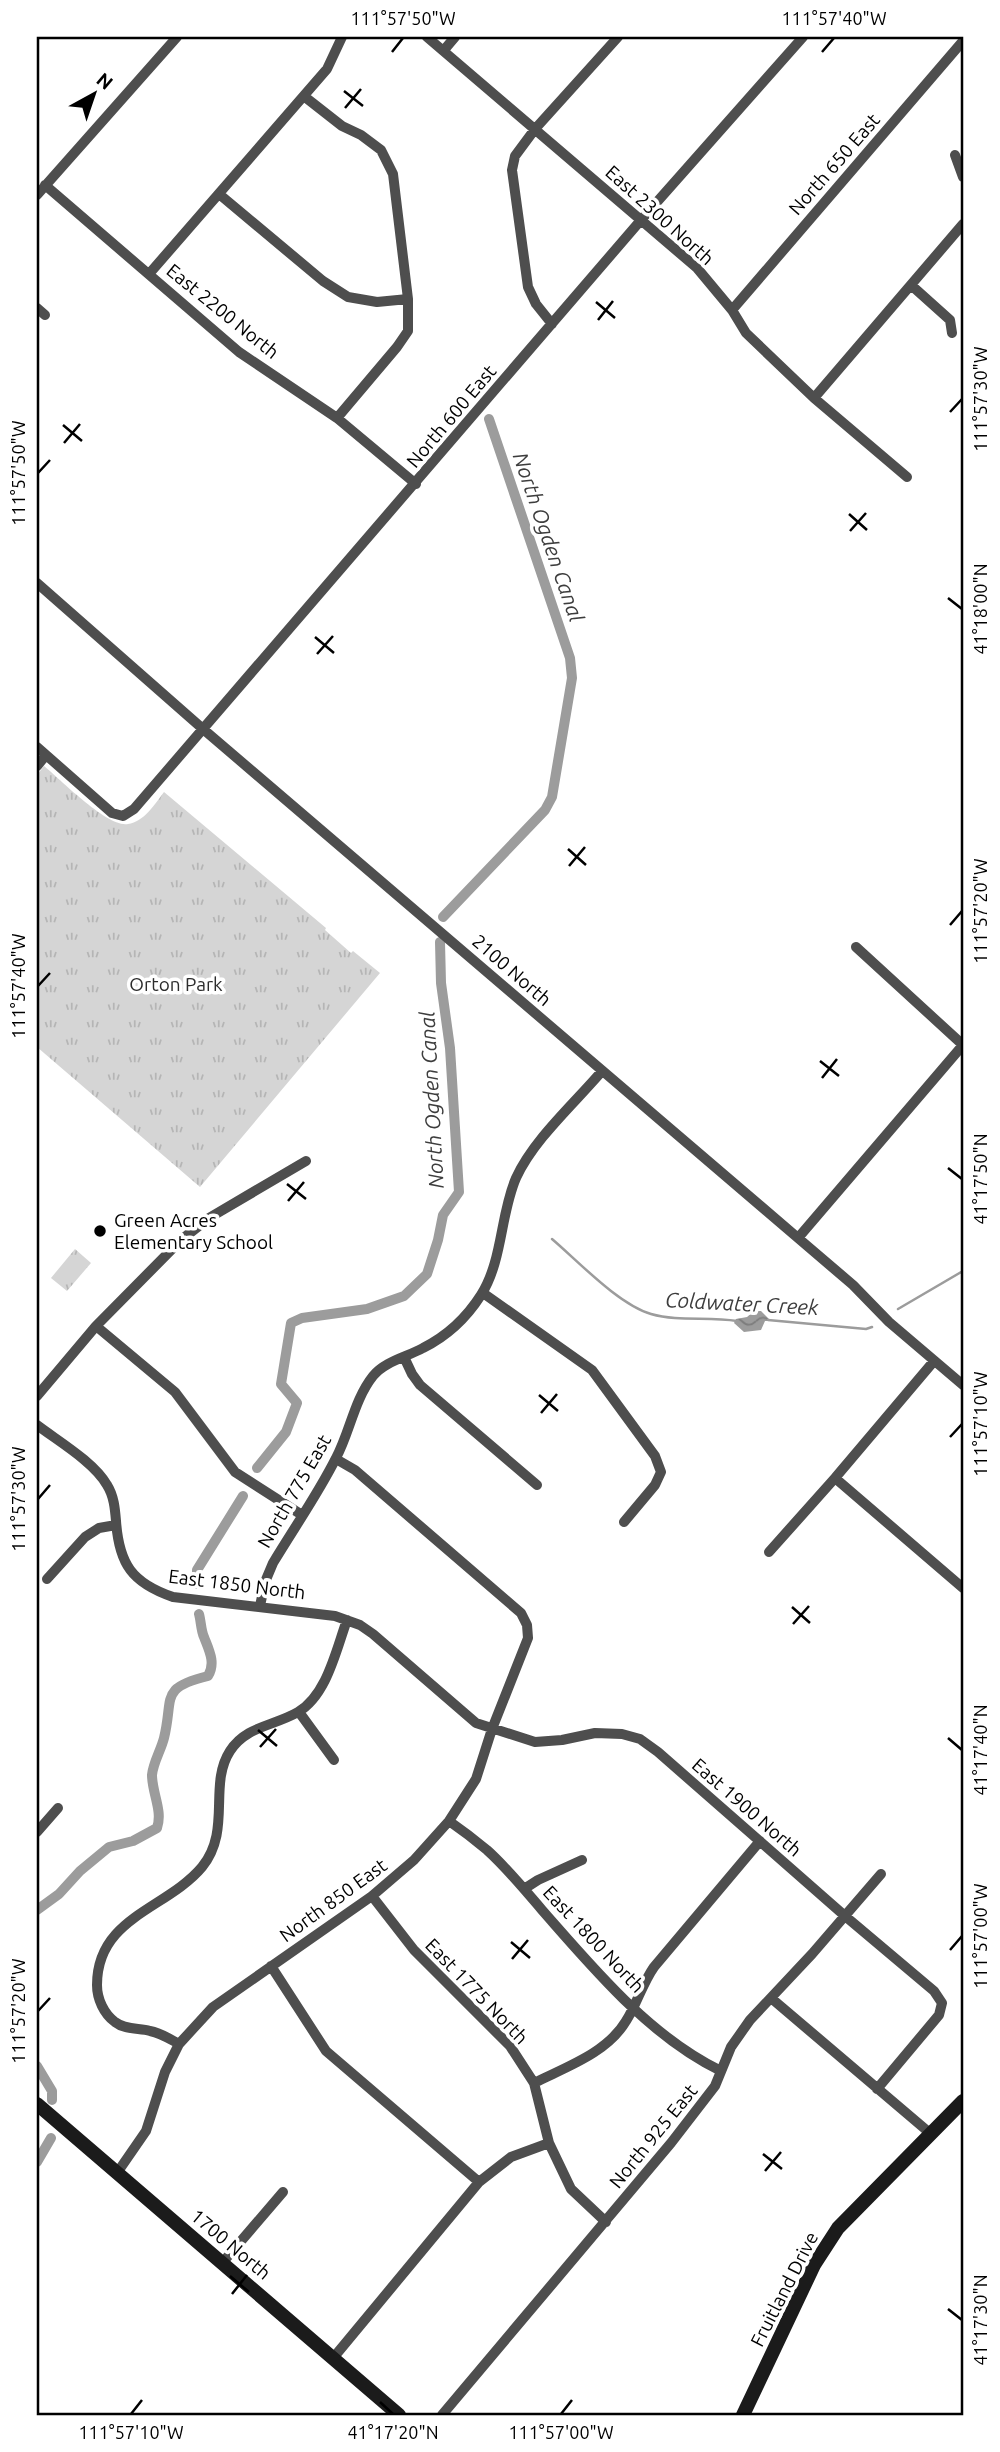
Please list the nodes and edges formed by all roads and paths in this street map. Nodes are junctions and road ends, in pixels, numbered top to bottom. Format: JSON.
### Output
{"nodes":[{"id":1,"x":177,"y":37,"type":"edge"},
{"id":2,"x":342,"y":37,"type":"edge"},
{"id":3,"x":427,"y":37,"type":"edge"},
{"id":4,"x":455,"y":37,"type":"edge"},
{"id":5,"x":618,"y":37,"type":"edge"},
{"id":6,"x":803,"y":37,"type":"edge"},
{"id":7,"x":963,"y":41,"type":"edge"},
{"id":8,"x":444,"y":50,"type":"junction"},
{"id":9,"x":304,"y":97,"type":"junction"},
{"id":10,"x":536,"y":128,"type":"junction"},
{"id":11,"x":955,"y":155,"type":"dead end"},
{"id":12,"x":963,"y":177,"type":"edge"},
{"id":13,"x":45,"y":185,"type":"junction"},
{"id":14,"x":219,"y":194,"type":"junction"},
{"id":15,"x":37,"y":195,"type":"edge"},
{"id":16,"x":641,"y":220,"type":"junction"},
{"id":17,"x":963,"y":224,"type":"edge"},
{"id":18,"x":149,"y":274,"type":"junction"},
{"id":19,"x":911,"y":285,"type":"junction"},
{"id":20,"x":408,"y":299,"type":"junction"},
{"id":21,"x":732,"y":310,"type":"junction"},
{"id":22,"x":552,"y":324,"type":"junction"},
{"id":23,"x":952,"y":333,"type":"dead end"},
{"id":24,"x":814,"y":398,"type":"junction"},
{"id":25,"x":337,"y":418,"type":"junction"},
{"id":26,"x":907,"y":477,"type":"dead end"},
{"id":27,"x":416,"y":484,"type":"junction"},
{"id":28,"x":37,"y":583,"type":"edge"},
{"id":29,"x":203,"y":729,"type":"junction"},
{"id":30,"x":37,"y":747,"type":"edge"},
{"id":31,"x":46,"y":755,"type":"junction"},
{"id":32,"x":37,"y":766,"type":"edge"},
{"id":33,"x":856,"y":947,"type":"dead end"},
{"id":34,"x":963,"y":1045,"type":"edge"},
{"id":35,"x":603,"y":1071,"type":"junction"},
{"id":36,"x":306,"y":1161,"type":"dead end"},
{"id":37,"x":798,"y":1238,"type":"junction"},
{"id":38,"x":483,"y":1293,"type":"junction"},
{"id":39,"x":96,"y":1326,"type":"junction"},
{"id":40,"x":404,"y":1357,"type":"junction"},
{"id":41,"x":934,"y":1361,"type":"junction"},
{"id":42,"x":963,"y":1385,"type":"edge"},
{"id":43,"x":37,"y":1396,"type":"edge"},
{"id":44,"x":37,"y":1425,"type":"edge"},
{"id":45,"x":336,"y":1458,"type":"junction"},
{"id":46,"x":835,"y":1478,"type":"junction"},
{"id":47,"x":537,"y":1485,"type":"dead end"},
{"id":48,"x":302,"y":1515,"type":"junction"},
{"id":49,"x":624,"y":1522,"type":"dead end"},
{"id":50,"x":116,"y":1525,"type":"junction"},
{"id":51,"x":769,"y":1552,"type":"dead end"},
{"id":52,"x":47,"y":1579,"type":"dead end"},
{"id":53,"x":963,"y":1588,"type":"edge"},
{"id":54,"x":260,"y":1606,"type":"junction"},
{"id":55,"x":347,"y":1620,"type":"junction"},
{"id":56,"x":299,"y":1712,"type":"junction"},
{"id":57,"x":492,"y":1729,"type":"junction"},
{"id":58,"x":334,"y":1760,"type":"dead end"},
{"id":59,"x":58,"y":1808,"type":"dead end"},
{"id":60,"x":449,"y":1821,"type":"junction"},
{"id":61,"x":37,"y":1832,"type":"edge"},
{"id":62,"x":760,"y":1841,"type":"junction"},
{"id":63,"x":582,"y":1860,"type":"dead end"},
{"id":64,"x":881,"y":1874,"type":"dead end"},
{"id":65,"x":524,"y":1889,"type":"junction"},
{"id":66,"x":372,"y":1896,"type":"junction"},
{"id":67,"x":845,"y":1916,"type":"junction"},
{"id":68,"x":271,"y":1966,"type":"junction"},
{"id":69,"x":771,"y":1998,"type":"junction"},
{"id":70,"x":633,"y":2007,"type":"junction"},
{"id":71,"x":179,"y":2044,"type":"junction"},
{"id":72,"x":721,"y":2071,"type":"junction"},
{"id":73,"x":534,"y":2083,"type":"junction"},
{"id":74,"x":877,"y":2089,"type":"junction"},
{"id":75,"x":963,"y":2101,"type":"edge"},
{"id":76,"x":37,"y":2104,"type":"edge"},
{"id":77,"x":931,"y":2134,"type":"junction"},
{"id":78,"x":549,"y":2143,"type":"junction"},
{"id":79,"x":117,"y":2173,"type":"junction"},
{"id":80,"x":479,"y":2182,"type":"junction"},
{"id":81,"x":283,"y":2192,"type":"dead end"},
{"id":82,"x":606,"y":2222,"type":"junction"},
{"id":83,"x":222,"y":2262,"type":"junction"},
{"id":84,"x":334,"y":2357,"type":"junction"},
{"id":85,"x":399,"y":2415,"type":"edge"},
{"id":86,"x":442,"y":2415,"type":"edge"},
{"id":87,"x":744,"y":2415,"type":"edge"}],
"edges":[{"from":1,"to":13,"type":"street"},
{"from":2,"to":9,"type":"street"},
{"from":3,"to":8,"type":"street","name":"East 2300 North"},
{"from":4,"to":8,"type":"street"},
{"from":5,"to":10,"type":"street"},
{"from":6,"to":16,"type":"street","name":"North 600 East"},
{"from":7,"to":21,"type":"street","name":"North 650 East"},
{"from":8,"to":10,"type":"street","name":"East 2300 North"},
{"from":9,"to":14,"type":"street"},
{"from":9,"to":20,"type":"street"},
{"from":10,"to":16,"type":"street","name":"East 2300 North"},
{"from":10,"to":22,"type":"street"},
{"from":11,"to":12,"type":"street"},
{"from":13,"to":15,"type":"street"},
{"from":13,"to":18,"type":"street","name":"East 2200 North"},
{"from":14,"to":18,"type":"street"},
{"from":14,"to":20,"type":"street"},
{"from":16,"to":21,"type":"street","name":"East 2300 North"},
{"from":16,"to":22,"type":"street","name":"North 600 East"},
{"from":17,"to":19,"type":"street"},
{"from":18,"to":25,"type":"street","name":"East 2200 North"},
{"from":19,"to":23,"type":"street"},
{"from":19,"to":24,"type":"street"},
{"from":20,"to":25,"type":"street"},
{"from":21,"to":24,"type":"street","name":"East 2300 North"},
{"from":22,"to":27,"type":"street","name":"North 600 East"},
{"from":24,"to":26,"type":"street","name":"East 2300 North"},
{"from":25,"to":27,"type":"street","name":"East 2200 North"},
{"from":27,"to":29,"type":"street","name":"North 600 East"},
{"from":28,"to":29,"type":"street","name":"2100 North"},
{"from":29,"to":31,"type":"street","name":"North 600 East"},
{"from":29,"to":35,"type":"street","name":"2100 North"},
{"from":30,"to":31,"type":"street"},
{"from":31,"to":32,"type":"street"},
{"from":33,"to":34,"type":"street"},
{"from":34,"to":37,"type":"street"},
{"from":35,"to":37,"type":"street","name":"2100 North"},
{"from":35,"to":38,"type":"street","name":"North 775 East"},
{"from":36,"to":39,"type":"street"},
{"from":37,"to":41,"type":"street","name":"2100 North"},
{"from":38,"to":40,"type":"street","name":"North 775 East"},
{"from":38,"to":49,"type":"street"},
{"from":39,"to":43,"type":"street"},
{"from":39,"to":48,"type":"street"},
{"from":40,"to":45,"type":"street","name":"North 775 East"},
{"from":40,"to":47,"type":"street"},
{"from":41,"to":42,"type":"street","name":"2100 North"},
{"from":41,"to":46,"type":"street"},
{"from":44,"to":50,"type":"street","name":"East 1850 North"},
{"from":45,"to":48,"type":"street","name":"North 775 East"},
{"from":45,"to":57,"type":"street","name":"North 850 East"},
{"from":46,"to":51,"type":"street"},
{"from":46,"to":53,"type":"street"},
{"from":48,"to":54,"type":"street","name":"North 775 East"},
{"from":50,"to":52,"type":"street"},
{"from":50,"to":54,"type":"street","name":"East 1850 North"},
{"from":54,"to":55,"type":"street","name":"East 1850 North"},
{"from":55,"to":56,"type":"street"},
{"from":55,"to":57,"type":"street","name":"East 1850 North"},
{"from":56,"to":58,"type":"street"},
{"from":56,"to":71,"type":"street"},
{"from":57,"to":60,"type":"street","name":"North 850 East"},
{"from":57,"to":62,"type":"street","name":"East 1900 North"},
{"from":59,"to":61,"type":"street"},
{"from":60,"to":65,"type":"street","name":"East 1800 North"},
{"from":60,"to":66,"type":"street","name":"North 850 East"},
{"from":62,"to":67,"type":"street","name":"East 1900 North"},
{"from":62,"to":70,"type":"street"},
{"from":63,"to":65,"type":"street"},
{"from":64,"to":67,"type":"street","name":"North 925 East"},
{"from":65,"to":70,"type":"street","name":"East 1800 North"},
{"from":66,"to":68,"type":"street","name":"North 850 East"},
{"from":66,"to":73,"type":"street","name":"East 1775 North"},
{"from":67,"to":69,"type":"street","name":"North 925 East"},
{"from":67,"to":74,"type":"street","name":"East 1900 North"},
{"from":68,"to":71,"type":"street","name":"North 850 East"},
{"from":68,"to":80,"type":"street"},
{"from":69,"to":72,"type":"street","name":"North 925 East"},
{"from":69,"to":74,"type":"street"},
{"from":70,"to":72,"type":"street","name":"East 1800 North"},
{"from":70,"to":73,"type":"street"},
{"from":71,"to":79,"type":"street","name":"North 850 East"},
{"from":72,"to":82,"type":"street","name":"North 925 East"},
{"from":73,"to":78,"type":"street","name":"East 1775 North"},
{"from":74,"to":77,"type":"street"},
{"from":75,"to":77,"type":"street","name":"Fruitland Drive"},
{"from":76,"to":79,"type":"street","name":"1700 North"},
{"from":77,"to":87,"type":"street","name":"Fruitland Drive"},
{"from":78,"to":80,"type":"street"},
{"from":78,"to":82,"type":"street","name":"East 1775 North"},
{"from":79,"to":83,"type":"street","name":"1700 North"},
{"from":80,"to":84,"type":"street"},
{"from":81,"to":83,"type":"street"},
{"from":82,"to":86,"type":"street","name":"North 925 East"},
{"from":83,"to":84,"type":"street","name":"1700 North"},
{"from":84,"to":85,"type":"street","name":"1700 North"}]}
